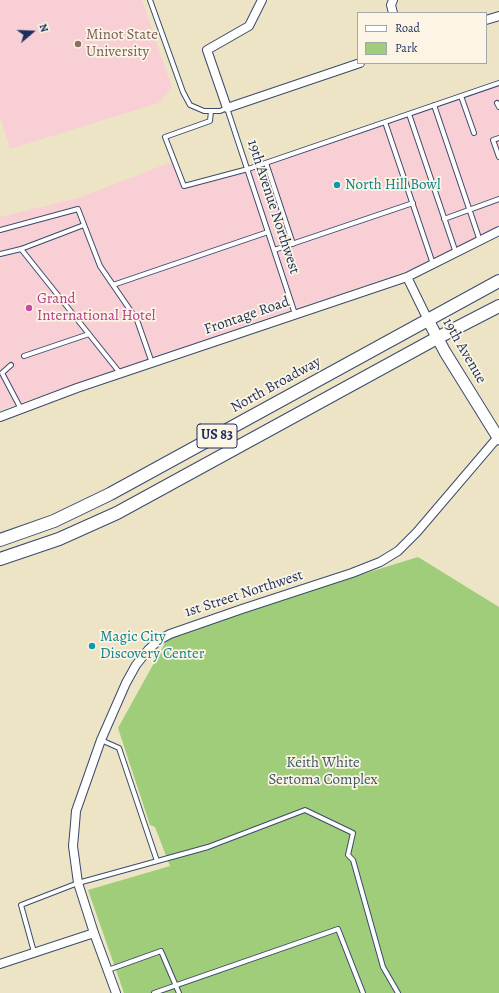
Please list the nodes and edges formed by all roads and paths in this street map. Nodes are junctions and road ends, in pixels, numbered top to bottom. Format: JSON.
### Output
{"nodes":[{"id":1,"x":150,"y":0,"type":"edge"},
{"id":2,"x":262,"y":0,"type":"edge"},
{"id":3,"x":393,"y":0,"type":"edge"},
{"id":4,"x":393,"y":12,"type":"edge"},
{"id":5,"x":499,"y":16,"type":"edge"},
{"id":6,"x":487,"y":20,"type":"edge"},
{"id":7,"x":357,"y":64,"type":"edge"},
{"id":8,"x":499,"y":83,"type":"edge"},
{"id":9,"x":461,"y":96,"type":"junction"},
{"id":10,"x":434,"y":105,"type":"junction"},
{"id":11,"x":227,"y":108,"type":"junction"},
{"id":12,"x":211,"y":111,"type":"junction"},
{"id":13,"x":409,"y":114,"type":"junction"},
{"id":14,"x":385,"y":122,"type":"junction"},
{"id":15,"x":474,"y":133,"type":"dead end"},
{"id":16,"x":499,"y":138,"type":"edge"},
{"id":17,"x":499,"y":157,"type":"edge"},
{"id":18,"x":266,"y":163,"type":"junction"},
{"id":19,"x":248,"y":169,"type":"junction"},
{"id":20,"x":499,"y":199,"type":"edge"},
{"id":21,"x":413,"y":203,"type":"junction"},
{"id":22,"x":470,"y":210,"type":"junction"},
{"id":23,"x":444,"y":219,"type":"junction"},
{"id":24,"x":84,"y":225,"type":"junction"},
{"id":25,"x":0,"y":230,"type":"edge"},
{"id":26,"x":268,"y":232,"type":"junction"},
{"id":27,"x":499,"y":232,"type":"edge"},
{"id":28,"x":480,"y":241,"type":"junction"},
{"id":29,"x":293,"y":244,"type":"junction"},
{"id":30,"x":21,"y":249,"type":"junction"},
{"id":31,"x":274,"y":250,"type":"junction"},
{"id":32,"x":456,"y":253,"type":"junction"},
{"id":33,"x":0,"y":254,"type":"edge"},
{"id":34,"x":434,"y":264,"type":"junction"},
{"id":35,"x":407,"y":277,"type":"junction"},
{"id":36,"x":499,"y":281,"type":"edge"},
{"id":37,"x":113,"y":285,"type":"junction"},
{"id":38,"x":499,"y":306,"type":"edge"},
{"id":39,"x":295,"y":314,"type":"junction"},
{"id":40,"x":428,"y":320,"type":"junction"},
{"id":41,"x":89,"y":334,"type":"junction"},
{"id":42,"x":437,"y":338,"type":"junction"},
{"id":43,"x":24,"y":356,"type":"dead end"},
{"id":44,"x":152,"y":363,"type":"junction"},
{"id":45,"x":11,"y":365,"type":"dead end"},
{"id":46,"x":120,"y":374,"type":"junction"},
{"id":47,"x":21,"y":409,"type":"junction"},
{"id":48,"x":0,"y":416,"type":"edge"},
{"id":49,"x":498,"y":438,"type":"edge"},
{"id":50,"x":0,"y":540,"type":"edge"},
{"id":51,"x":0,"y":559,"type":"edge"},
{"id":52,"x":101,"y":740,"type":"junction"},
{"id":53,"x":157,"y":861,"type":"junction"},
{"id":54,"x":78,"y":883,"type":"junction"},
{"id":55,"x":94,"y":933,"type":"junction"},
{"id":56,"x":34,"y":952,"type":"junction"},
{"id":57,"x":0,"y":964,"type":"edge"},
{"id":58,"x":108,"y":970,"type":"junction"},
{"id":59,"x":176,"y":985,"type":"junction"},
{"id":60,"x":116,"y":993,"type":"edge"},
{"id":61,"x":154,"y":993,"type":"edge"},
{"id":62,"x":179,"y":993,"type":"edge"},
{"id":63,"x":363,"y":993,"type":"edge"},
{"id":64,"x":398,"y":993,"type":"edge"}],
"edges":[{"from":1,"to":12,"type":"lane"},
{"from":2,"to":11,"type":"street"},
{"from":3,"to":4,"type":"street"},
{"from":5,"to":6,"type":"street"},
{"from":7,"to":11,"type":"street"},
{"from":8,"to":9,"type":"lane"},
{"from":9,"to":10,"type":"lane"},
{"from":9,"to":15,"type":"lane"},
{"from":10,"to":13,"type":"lane"},
{"from":10,"to":22,"type":"lane"},
{"from":11,"to":12,"type":"lane"},
{"from":11,"to":19,"type":"lane","name":"19th Avenue Northwest"},
{"from":12,"to":19,"type":"lane"},
{"from":13,"to":14,"type":"lane"},
{"from":13,"to":23,"type":"lane"},
{"from":14,"to":18,"type":"lane"},
{"from":14,"to":21,"type":"lane"},
{"from":16,"to":17,"type":"lane"},
{"from":18,"to":19,"type":"lane"},
{"from":18,"to":29,"type":"lane"},
{"from":19,"to":26,"type":"lane","name":"19th Avenue Northwest"},
{"from":20,"to":22,"type":"lane"},
{"from":21,"to":29,"type":"lane"},
{"from":21,"to":34,"type":"lane"},
{"from":22,"to":23,"type":"lane"},
{"from":22,"to":28,"type":"lane"},
{"from":23,"to":32,"type":"lane"},
{"from":24,"to":25,"type":"lane"},
{"from":24,"to":30,"type":"lane"},
{"from":24,"to":37,"type":"lane"},
{"from":26,"to":31,"type":"lane","name":"19th Avenue Northwest"},
{"from":26,"to":37,"type":"lane"},
{"from":27,"to":28,"type":"street","name":"Frontage Road"},
{"from":28,"to":32,"type":"street","name":"Frontage Road"},
{"from":29,"to":31,"type":"lane"},
{"from":30,"to":33,"type":"lane"},
{"from":30,"to":41,"type":"lane"},
{"from":31,"to":39,"type":"lane","name":"19th Avenue Northwest"},
{"from":32,"to":34,"type":"street","name":"Frontage Road"},
{"from":34,"to":35,"type":"street","name":"Frontage Road"},
{"from":35,"to":39,"type":"street","name":"Frontage Road"},
{"from":35,"to":40,"type":"street","name":"19th Avenue"},
{"from":36,"to":40,"type":"main road","name":"North Broadway","number":"US 83"},
{"from":37,"to":44,"type":"lane"},
{"from":38,"to":42,"type":"main road","number":"US 83"},
{"from":39,"to":44,"type":"street","name":"Frontage Road"},
{"from":40,"to":42,"type":"street","name":"19th Avenue"},
{"from":40,"to":50,"type":"main road","name":"North Broadway","number":"US 83"},
{"from":41,"to":43,"type":"lane"},
{"from":41,"to":46,"type":"lane"},
{"from":42,"to":49,"type":"street","name":"19th Avenue"},
{"from":42,"to":51,"type":"main road","number":"US 83"},
{"from":44,"to":46,"type":"street","name":"Frontage Road"},
{"from":45,"to":47,"type":"lane"},
{"from":46,"to":47,"type":"street","name":"Frontage Road"},
{"from":47,"to":48,"type":"street","name":"Frontage Road"},
{"from":49,"to":52,"type":"street","name":"1st Street Northwest"},
{"from":52,"to":53,"type":"lane"},
{"from":52,"to":54,"type":"street","name":"1st Street Northwest"},
{"from":53,"to":54,"type":"lane"},
{"from":53,"to":64,"type":"lane"},
{"from":54,"to":55,"type":"street","name":"1st Street Northwest"},
{"from":54,"to":56,"type":"lane"},
{"from":55,"to":56,"type":"street"},
{"from":55,"to":58,"type":"street","name":"1st Street Northwest"},
{"from":56,"to":57,"type":"street"},
{"from":58,"to":59,"type":"lane"},
{"from":58,"to":60,"type":"street","name":"1st Street Northwest"},
{"from":59,"to":61,"type":"lane"},
{"from":59,"to":62,"type":"lane"},
{"from":59,"to":63,"type":"lane"}]}
